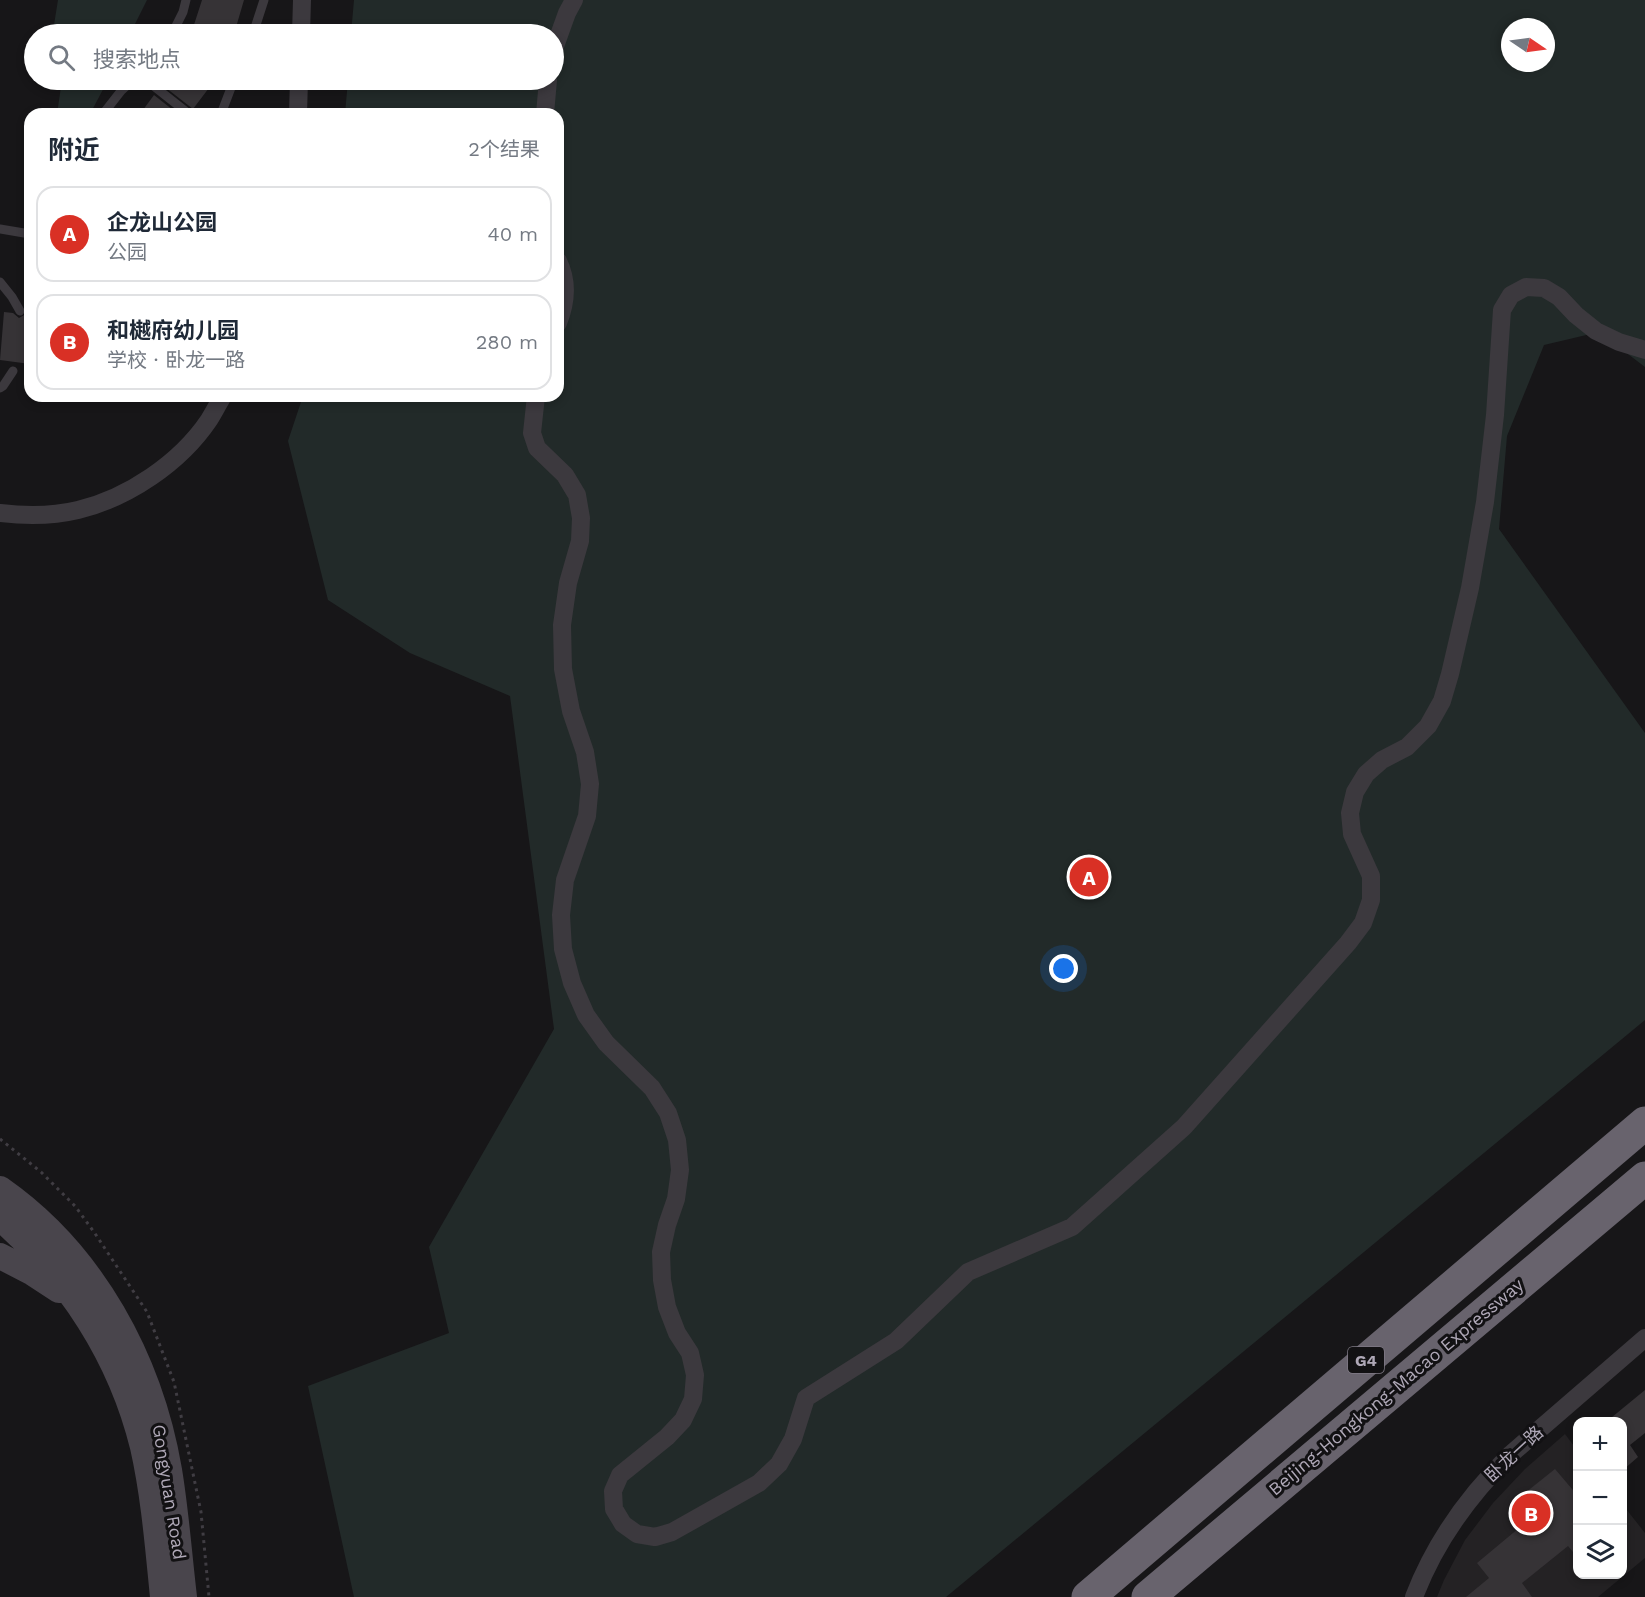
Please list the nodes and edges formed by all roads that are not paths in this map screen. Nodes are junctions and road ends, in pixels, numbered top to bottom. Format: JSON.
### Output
{"nodes":[{"id":1,"x":186,"y":0,"type":"edge"},
{"id":2,"x":264,"y":0,"type":"edge"},
{"id":3,"x":302,"y":0,"type":"edge"},
{"id":4,"x":574,"y":0,"type":"edge"},
{"id":5,"x":177,"y":24,"type":"edge"},
{"id":6,"x":256,"y":24,"type":"edge"},
{"id":7,"x":301,"y":24,"type":"edge"},
{"id":8,"x":563,"y":24,"type":"edge"},
{"id":9,"x":122,"y":90,"type":"edge"},
{"id":10,"x":159,"y":90,"type":"edge"},
{"id":11,"x":230,"y":90,"type":"edge"},
{"id":12,"x":299,"y":90,"type":"edge"},
{"id":13,"x":547,"y":90,"type":"edge"},
{"id":14,"x":108,"y":108,"type":"edge"},
{"id":15,"x":181,"y":108,"type":"edge"},
{"id":16,"x":223,"y":108,"type":"edge"},
{"id":17,"x":298,"y":108,"type":"edge"},
{"id":18,"x":546,"y":108,"type":"edge"},
{"id":19,"x":0,"y":229,"type":"edge"},
{"id":20,"x":24,"y":233,"type":"edge"},
{"id":21,"x":564,"y":279,"type":"edge"},
{"id":22,"x":0,"y":282,"type":"edge"},
{"id":23,"x":564,"y":301,"type":"edge"},
{"id":24,"x":20,"y":311,"type":"dead end"},
{"id":25,"x":1645,"y":350,"type":"edge"},
{"id":26,"x":13,"y":371,"type":"dead end"},
{"id":27,"x":0,"y":388,"type":"edge"},
{"id":28,"x":219,"y":402,"type":"edge"},
{"id":29,"x":535,"y":402,"type":"edge"},
{"id":30,"x":0,"y":513,"type":"edge"},
{"id":31,"x":1645,"y":1123,"type":"edge"},
{"id":32,"x":1645,"y":1178,"type":"edge"},
{"id":33,"x":0,"y":1189,"type":"edge"},
{"id":34,"x":0,"y":1218,"type":"edge"},
{"id":35,"x":0,"y":1256,"type":"edge"},
{"id":36,"x":82,"y":1309,"type":"junction"},
{"id":37,"x":1645,"y":1338,"type":"edge"},
{"id":38,"x":163,"y":1597,"type":"edge"},
{"id":39,"x":184,"y":1597,"type":"edge"},
{"id":40,"x":1088,"y":1597,"type":"edge"},
{"id":41,"x":1148,"y":1597,"type":"edge"},
{"id":42,"x":1414,"y":1597,"type":"edge"}],
"edges":[{"from":1,"to":5,"type":"lane"},
{"from":2,"to":6,"type":"lane"},
{"from":3,"to":7,"type":"street"},
{"from":4,"to":8,"type":"street"},
{"from":9,"to":14,"type":"lane"},
{"from":10,"to":15,"type":"lane"},
{"from":11,"to":16,"type":"lane"},
{"from":12,"to":17,"type":"street"},
{"from":13,"to":18,"type":"street"},
{"from":19,"to":20,"type":"lane"},
{"from":21,"to":23,"type":"street"},
{"from":22,"to":24,"type":"lane"},
{"from":25,"to":29,"type":"street"},
{"from":26,"to":27,"type":"lane"},
{"from":28,"to":30,"type":"street"},
{"from":31,"to":40,"type":"highway","number":"G4"},
{"from":32,"to":41,"type":"highway","name":"Beijing-Hongkong-Macao Expressway","number":"G4"},
{"from":33,"to":39,"type":"main road","name":"Gongyuan Road"},
{"from":34,"to":36,"type":"main road","name":"Gongyuan Road"},
{"from":35,"to":36,"type":"main road"},
{"from":36,"to":38,"type":"main road","name":"Gongyuan Road"},
{"from":37,"to":42,"type":"street","name":"卧龙一路"}]}
